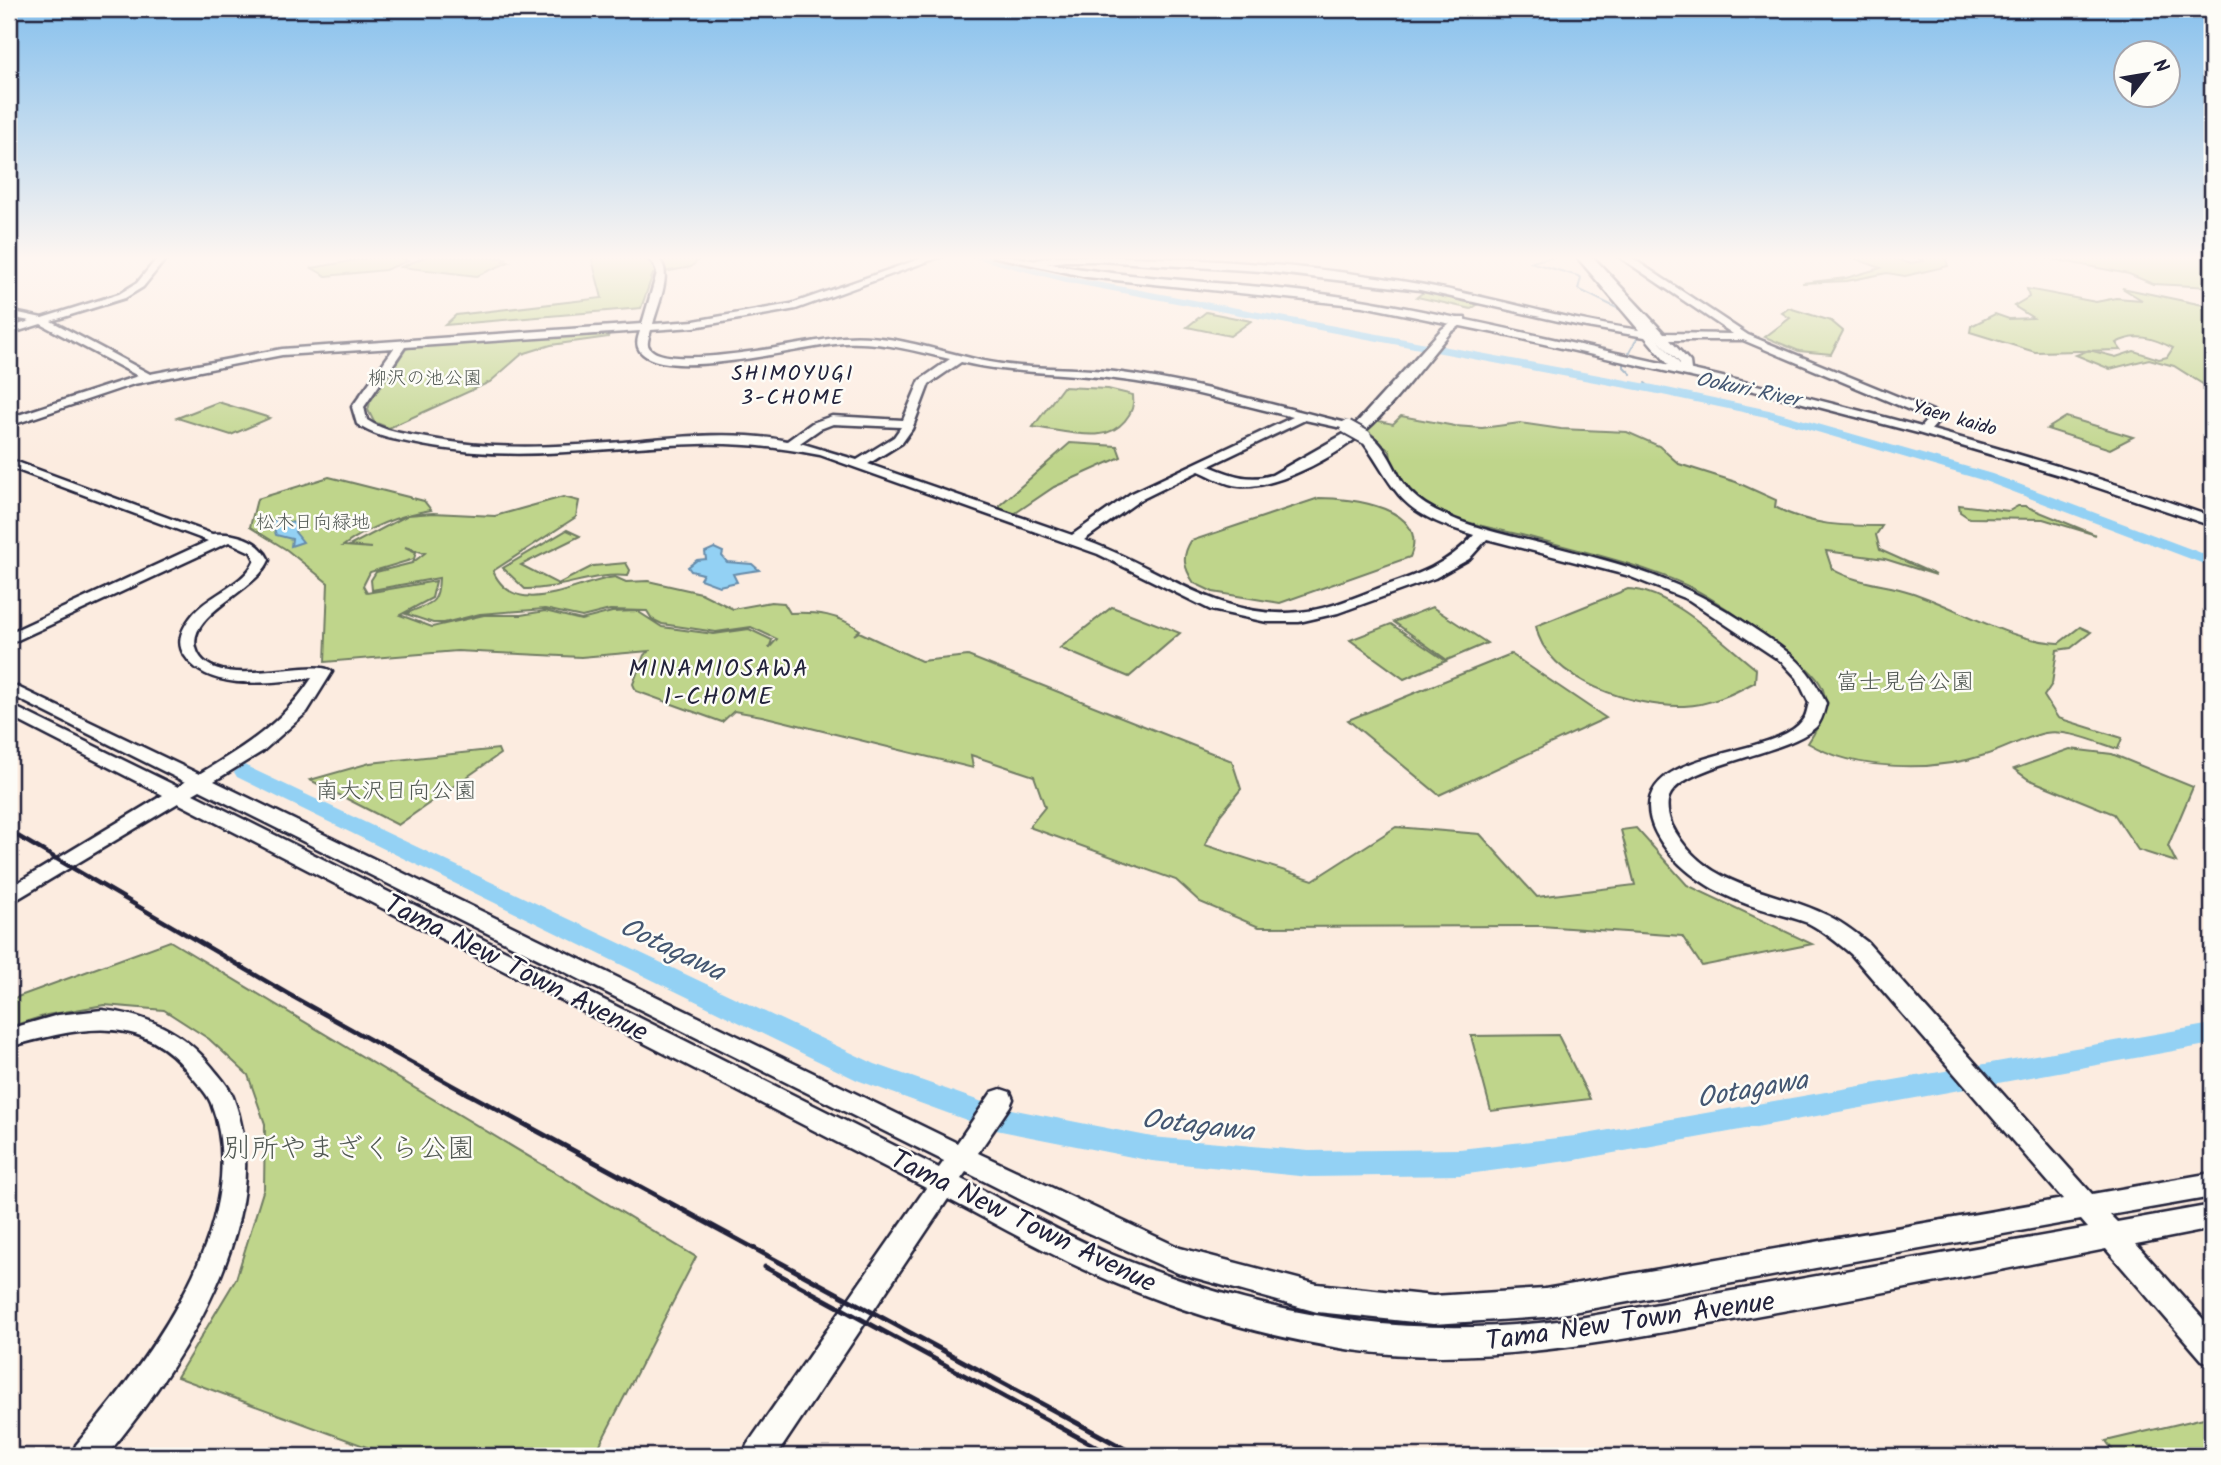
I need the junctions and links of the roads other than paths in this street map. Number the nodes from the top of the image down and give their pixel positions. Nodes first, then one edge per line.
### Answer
1 (32, 324) edge
2 (49, 324) edge
3 (676, 324) edge
4 (1456, 324) edge
5 (1476, 324) edge
6 (1593, 324) edge
7 (1646, 324) edge
8 (1647, 324) edge
9 (1725, 324) edge
10 (646, 327) junction
11 (9, 331) edge
12 (1744, 337) junction
13 (1659, 338) junction
14 (402, 343) junction
15 (958, 359) junction
16 (1681, 368) junction
17 (149, 378) junction
18 (1307, 415) junction
19 (9, 424) edge
20 (908, 424) junction
21 (1928, 426) junction
22 (791, 444) junction
23 (9, 453) edge
24 (9, 463) edge
25 (857, 465) junction
26 (1199, 467) junction
27 (2212, 514) edge
28 (2212, 522) edge
29 (1484, 533) junction
30 (221, 536) junction
31 (1073, 541) junction
32 (9, 631) edge
33 (9, 639) edge
34 (9, 688) edge
35 (9, 709) edge
36 (200, 782) junction
37 (178, 795) junction
38 (9, 897) edge
39 (9, 1038) edge
40 (1002, 1099) dead end
41 (961, 1159) junction
42 (945, 1183) junction
43 (2212, 1185) edge
44 (2087, 1207) junction
45 (2212, 1217) edge
46 (2112, 1236) junction
47 (2212, 1350) edge
48 (87, 1456) edge
49 (758, 1456) edge

1 - 11 street
2 - 17 street
3 - 10 street
4 - 26 street
5 - 16 main road, Yaen kaido
6 - 13 street
7 - 13 street
8 - 13 street
9 - 12 street
10 - 14 street
10 - 15 street
12 - 13 street
12 - 21 street
13 - 16 street
14 - 17 street
14 - 22 street
15 - 18 street
15 - 20 street
16 - 21 main road, Yaen kaido
17 - 19 street
18 - 26 street
18 - 29 street, bridge
20 - 22 street
20 - 25 street
21 - 27 main road, Yaen kaido
21 - 28 main road, Yaen kaido
22 - 25 street
23 - 30 street
24 - 30 street
25 - 31 street
26 - 31 street
29 - 31 street
29 - 44 street
30 - 32 street
30 - 33 street
30 - 36 street
34 - 36 street, Tama New Town Avenue
35 - 37 street, Tama New Town Avenue
36 - 37 street
36 - 41 street, Tama New Town Avenue
37 - 38 street
37 - 42 street, Tama New Town Avenue
39 - 48 street
40 - 41 street
41 - 42 street
41 - 44 street, Tama New Town Avenue
42 - 46 street, Tama New Town Avenue
42 - 49 street
43 - 44 street, Tama New Town Avenue
44 - 46 street
45 - 46 street, Tama New Town Avenue
46 - 47 street

